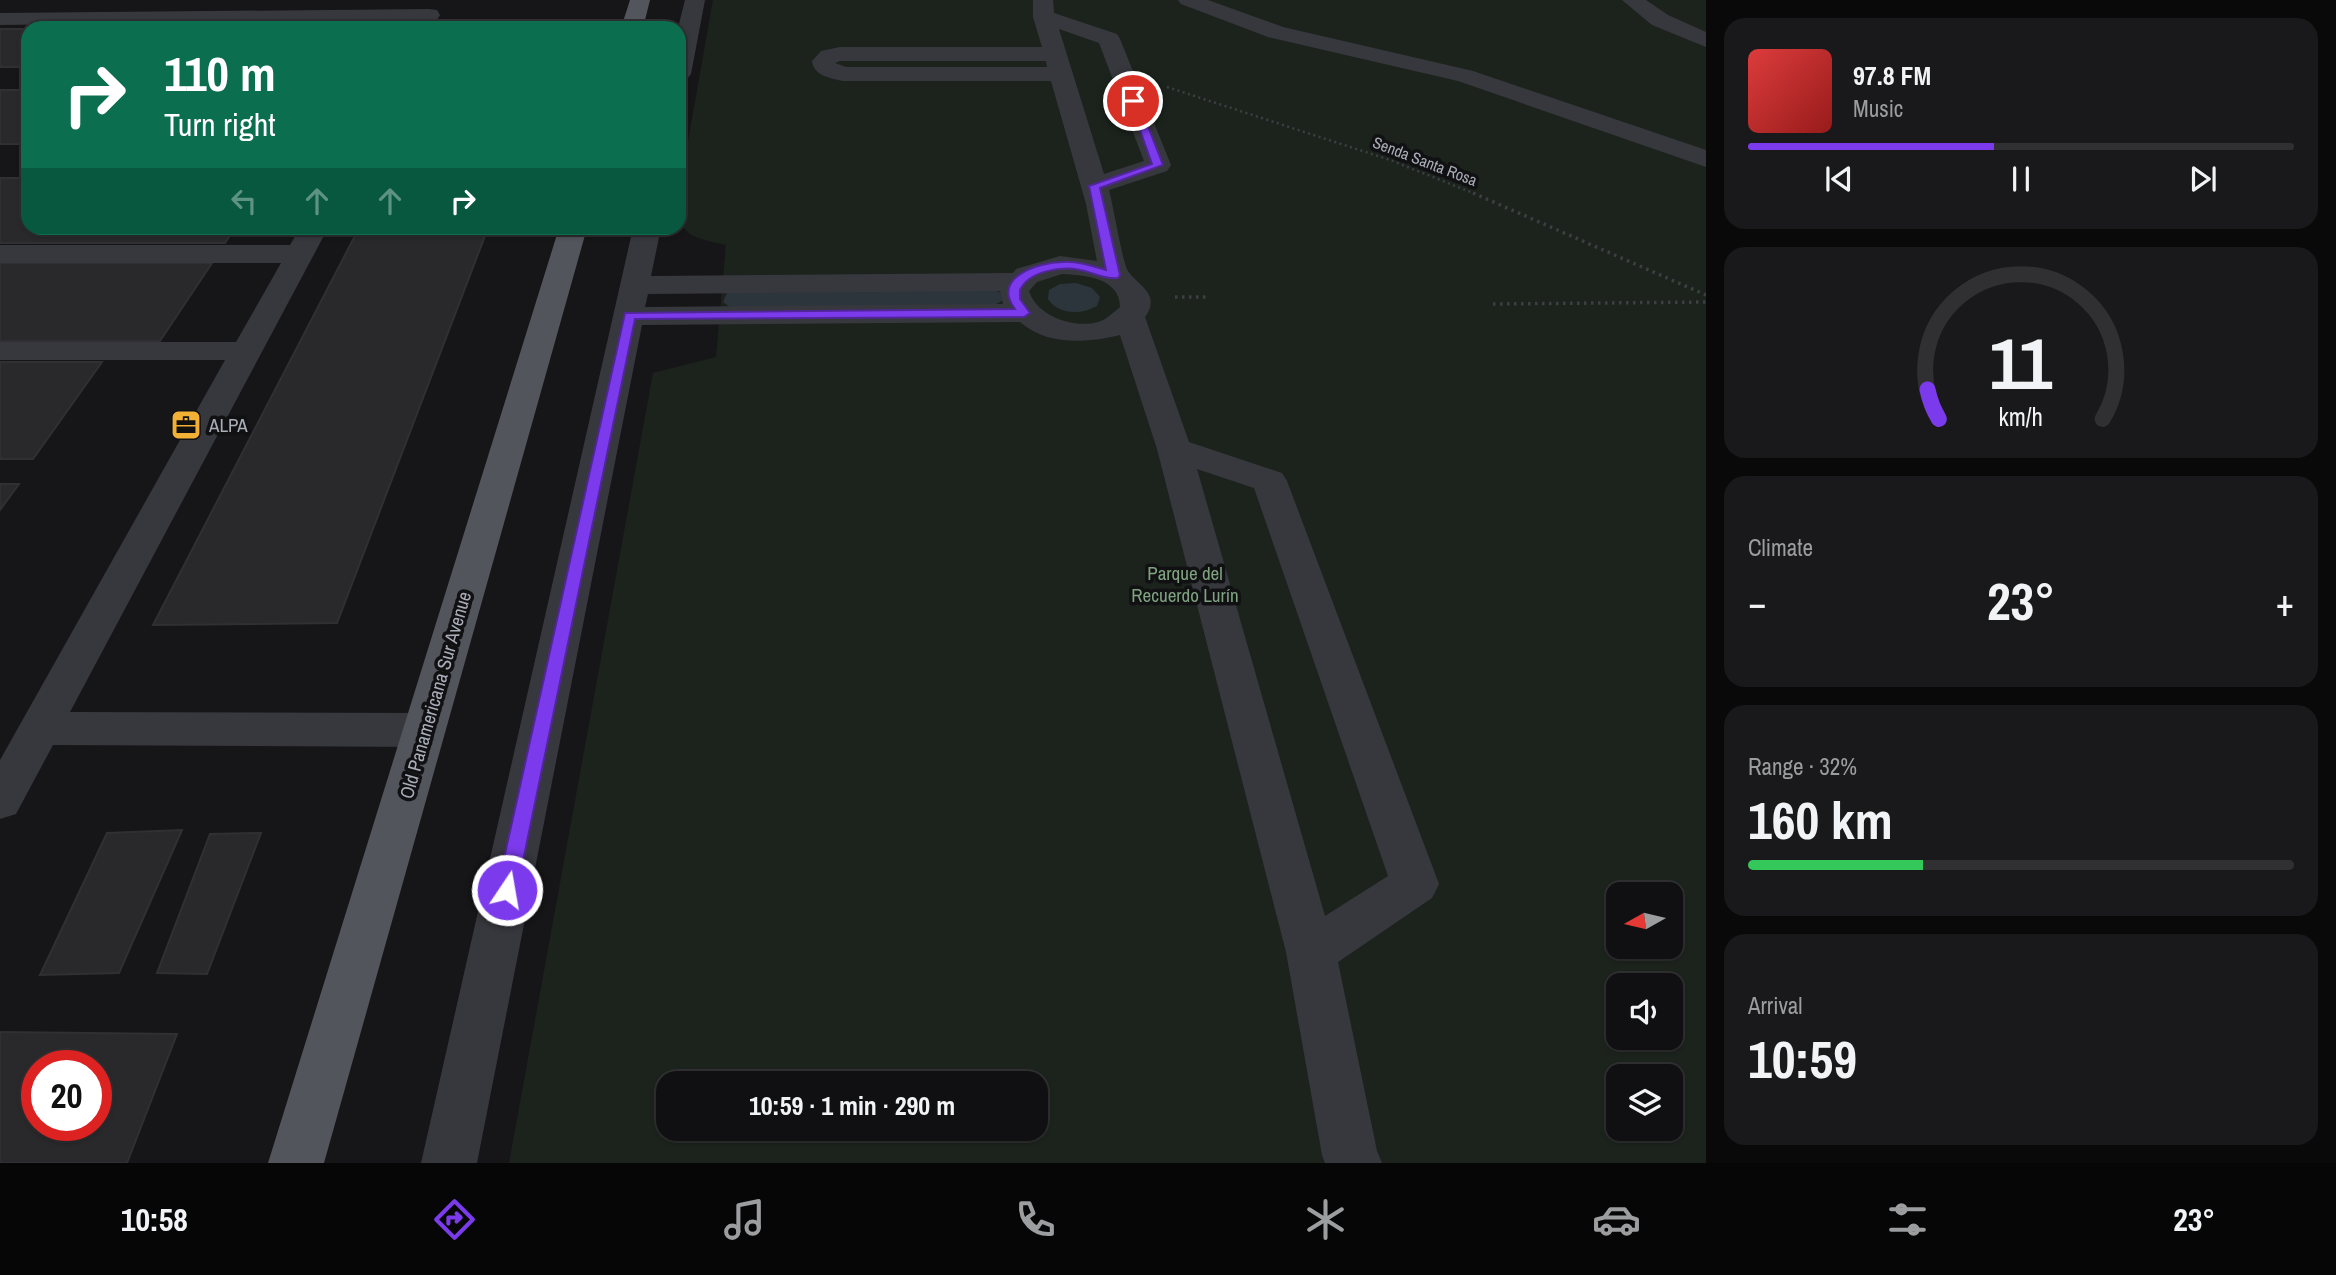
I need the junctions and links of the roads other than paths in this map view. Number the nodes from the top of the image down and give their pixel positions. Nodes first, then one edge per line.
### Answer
1 (640, 0) edge
2 (695, 0) edge
3 (1188, 0) edge
4 (1632, 0) edge
5 (1044, 8) edge
6 (430, 14) edge
7 (0, 19) edge
8 (634, 21) edge
9 (1706, 40) edge
10 (686, 42) edge
11 (1059, 64) junction
12 (1706, 159) edge
13 (1094, 186) junction
14 (571, 235) edge
15 (646, 235) edge
16 (306, 241) edge
17 (0, 254) edge
18 (1114, 275) junction
19 (1017, 282) junction
20 (632, 300) junction
21 (1024, 313) junction
22 (1130, 317) junction
23 (0, 351) edge
24 (247, 351) junction
25 (1174, 449) junction
26 (40, 728) junction
27 (424, 730) junction
28 (0, 801) edge
29 (1311, 952) junction
30 (296, 1163) edge
31 (449, 1163) edge
32 (1354, 1163) edge

1 - 8 main road
2 - 10 lane
3 - 12 lane
4 - 9 lane
5 - 11 lane
5 - 13 lane
6 - 7 lane
11 - 11 lane
11 - 13 lane
13 - 18 lane
14 - 27 main road, Old Panamericana Sur Avenue
15 - 20 lane
16 - 17 lane
16 - 24 lane
18 - 19 lane
18 - 22 lane
19 - 20 lane
19 - 21 lane
20 - 21 lane
20 - 31 lane
21 - 22 lane
22 - 25 lane
23 - 24 lane
24 - 26 lane
25 - 29 lane
25 - 29 lane
26 - 27 lane
26 - 28 lane
27 - 30 main road, Old Panamericana Sur Avenue
29 - 32 lane

